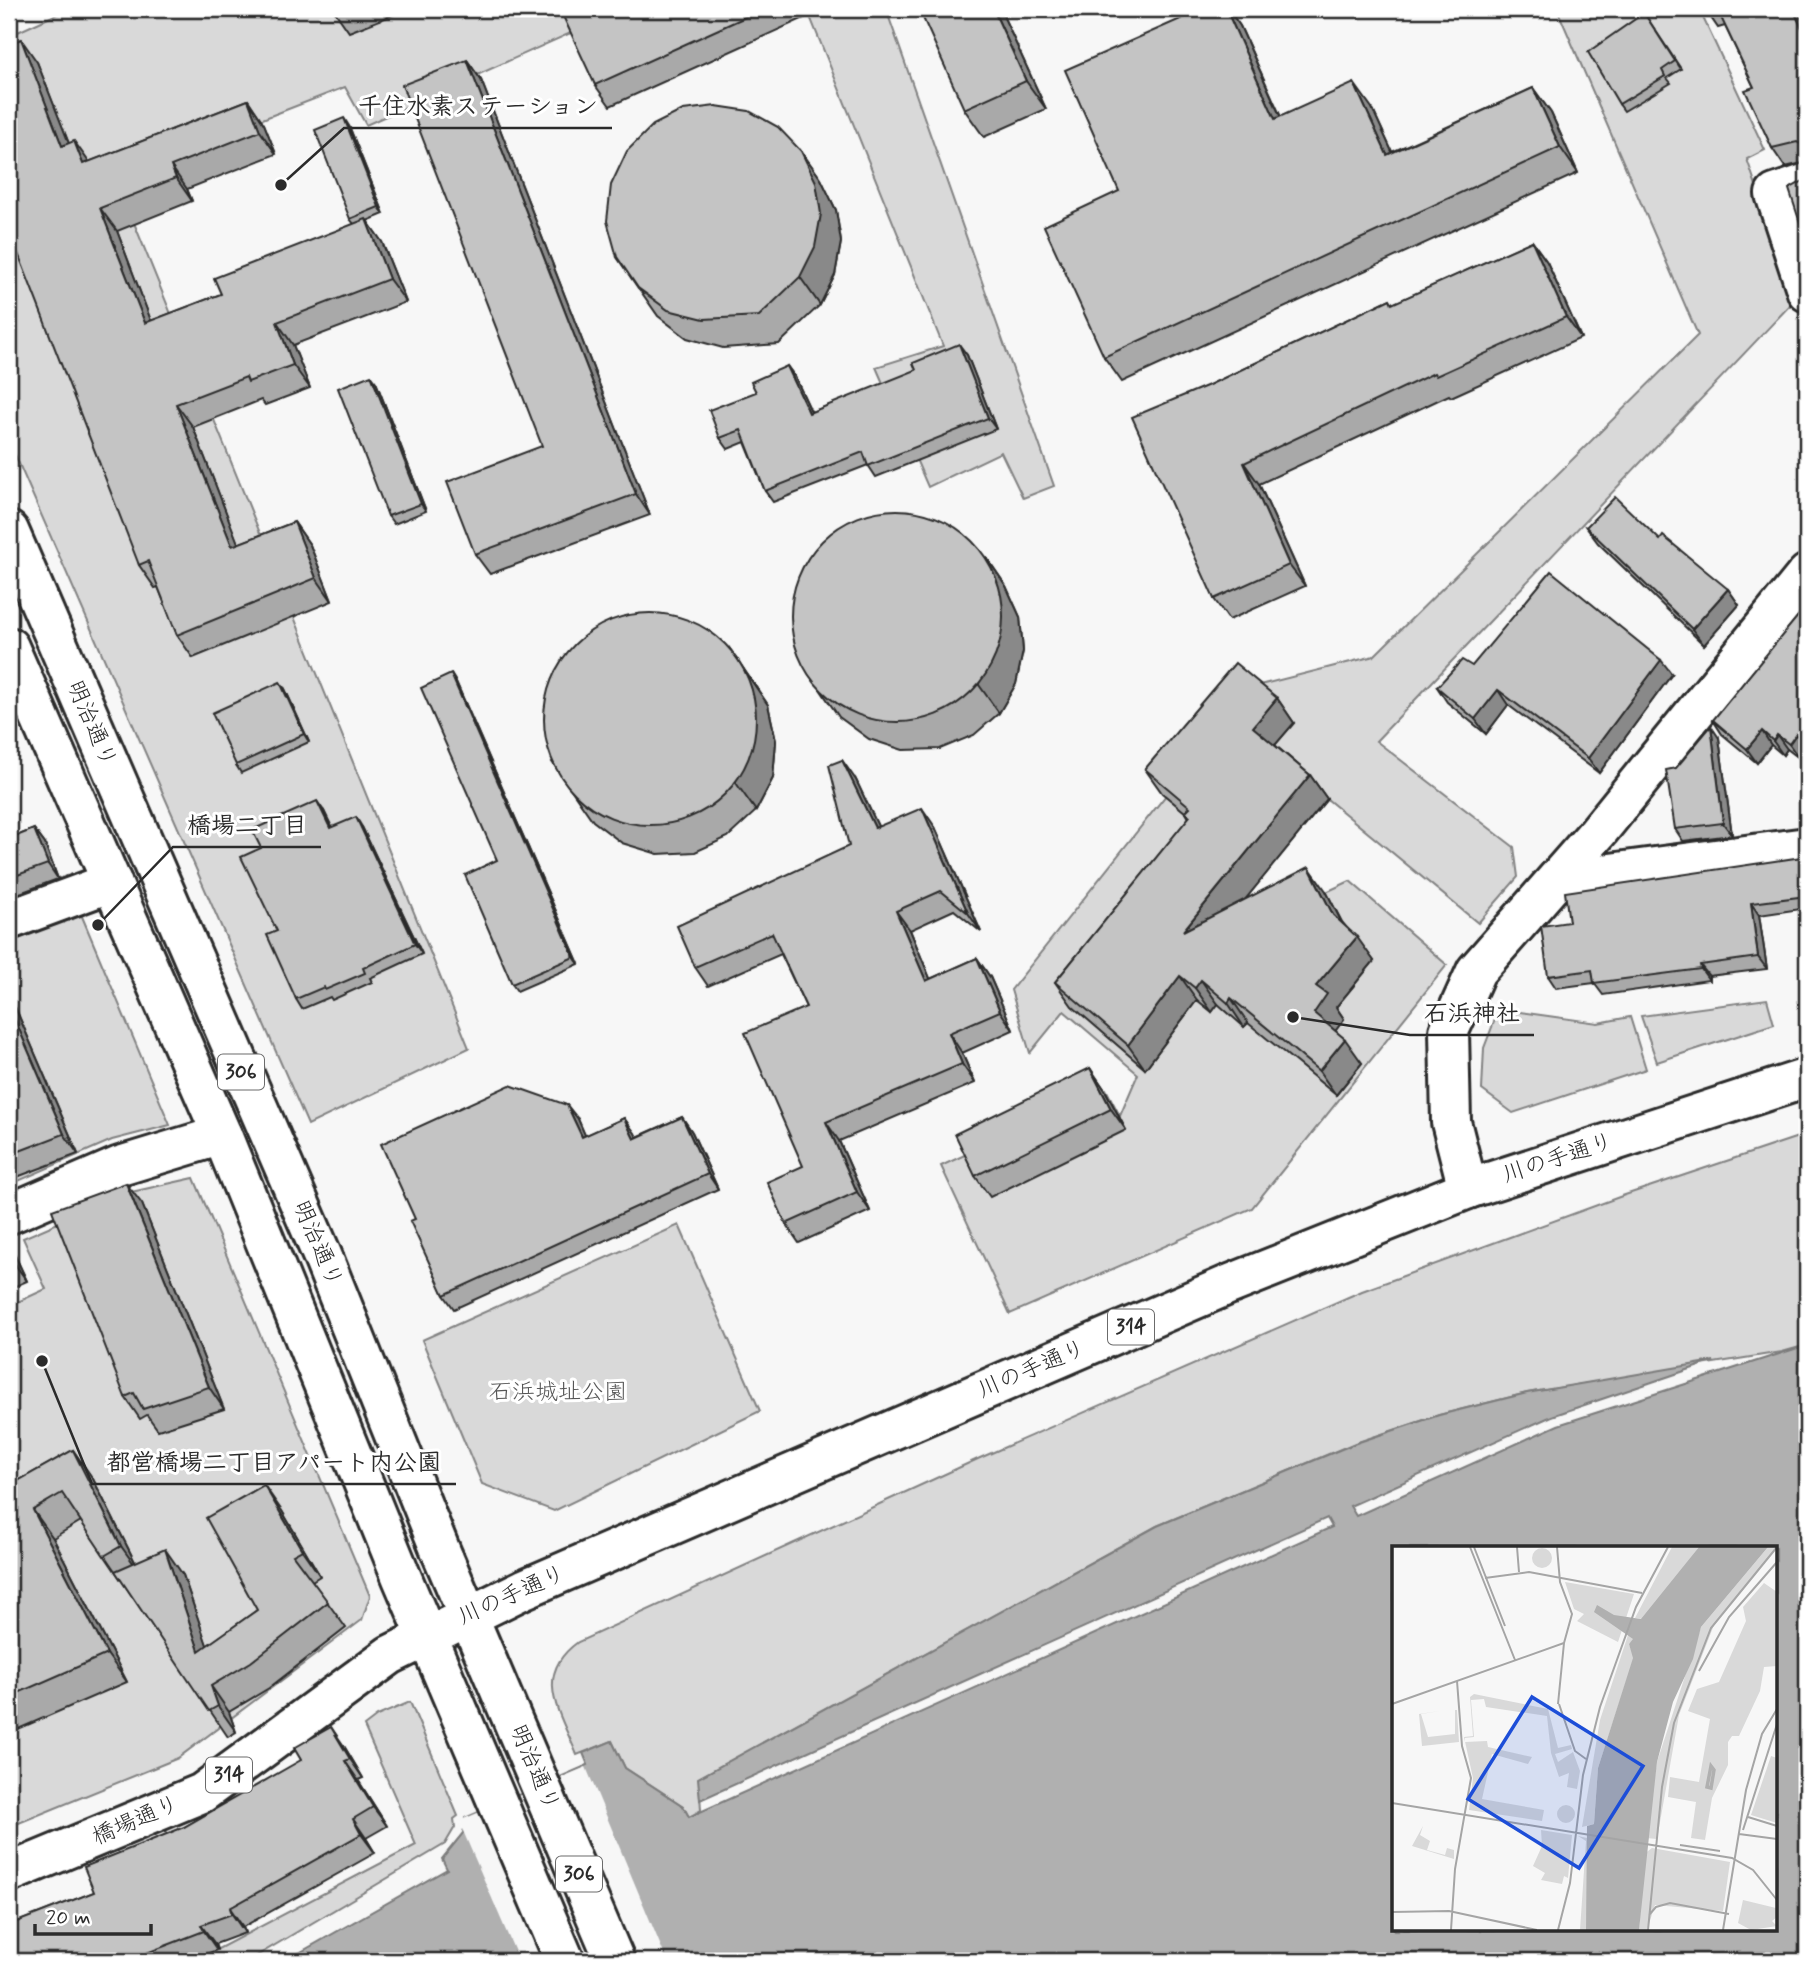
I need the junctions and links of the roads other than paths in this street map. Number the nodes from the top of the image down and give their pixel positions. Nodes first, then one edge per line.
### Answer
1 (1807, 183) edge
2 (1807, 292) edge
3 (9, 531) edge
4 (1807, 574) edge
5 (9, 647) edge
6 (1807, 847) edge
7 (1557, 880) junction
8 (112, 883) junction
9 (9, 920) edge
10 (1807, 1077) edge
11 (222, 1135) junction
12 (1468, 1189) junction
13 (9, 1214) edge
14 (470, 1615) junction
15 (427, 1635) junction
16 (9, 1873) edge
17 (565, 1961) edge
18 (615, 1961) edge

1 - 2 main road
3 - 14 main road, 明治通り / 306
4 - 7 main road
5 - 8 main road, 明治通り / 306
6 - 7 main road
7 - 12 main road
8 - 9 main road
8 - 11 main road, 明治通り / 306
10 - 12 main road, 川の手通り / 314
11 - 13 main road
11 - 15 main road, 明治通り / 306
12 - 14 main road, 川の手通り / 314
14 - 15 main road, 川の手通り / 314
14 - 18 main road, 明治通り / 306
15 - 16 main road, 橋場通り / 314
15 - 17 main road, 明治通り / 306

